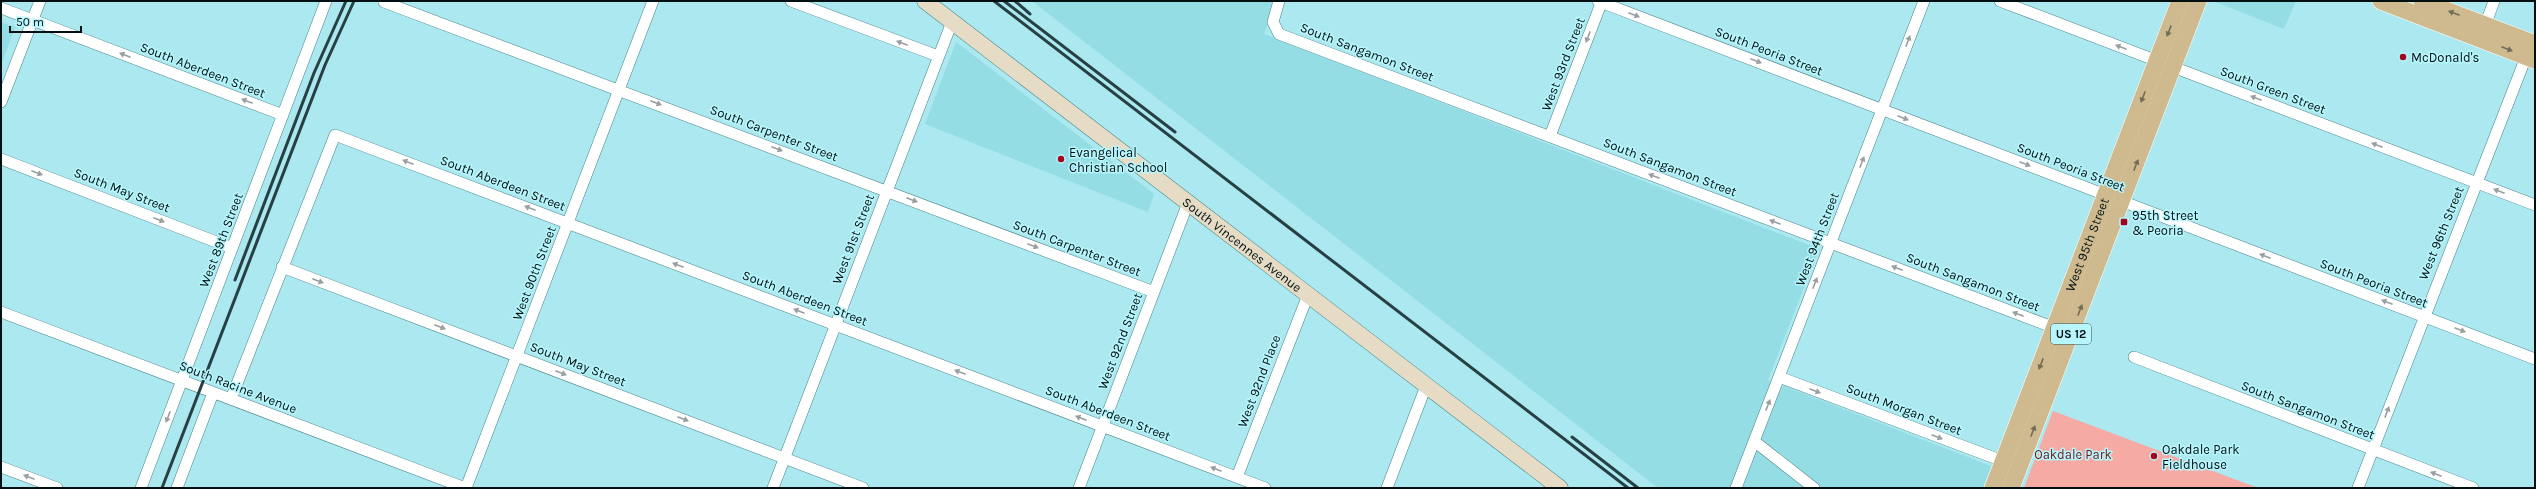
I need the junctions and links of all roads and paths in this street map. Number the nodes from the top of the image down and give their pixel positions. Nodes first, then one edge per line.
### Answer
1 (40, 1) edge
2 (326, 1) edge
3 (653, 1) edge
4 (791, 1) edge
5 (925, 1) edge
6 (1279, 1) edge
7 (1924, 1) edge
8 (2000, 1) edge
9 (2180, 1) edge
10 (2198, 1) edge
11 (2381, 1) edge
12 (2422, 1) edge
13 (2494, 1) edge
14 (384, 2) edge
15 (1601, 2) edge
16 (1, 8) edge
17 (32, 20) junction
18 (952, 22) junction
19 (2482, 32) junction
20 (2532, 54) edge
21 (938, 56) junction
22 (2165, 64) junction
23 (619, 90) junction
24 (1, 102) edge
25 (1882, 110) junction
26 (283, 115) junction
27 (1550, 136) junction
28 (1, 159) edge
29 (2476, 182) junction
30 (887, 191) junction
31 (2106, 195) junction
32 (2122, 201) junction
33 (1188, 203) junction
34 (2535, 205) edge
35 (568, 223) junction
36 (1830, 243) junction
37 (232, 248) junction
38 (282, 267) junction
39 (1154, 292) junction
40 (1308, 295) junction
41 (1, 312) edge
42 (2423, 316) junction
43 (836, 325) junction
44 (2055, 328) junction
45 (517, 356) junction
46 (2134, 357) dead end
47 (2535, 359) edge
48 (1779, 377) junction
49 (182, 381) junction
50 (1426, 386) junction
51 (213, 393) junction
52 (231, 399) junction
53 (1103, 426) junction
54 (1754, 441) junction
55 (2372, 450) junction
56 (784, 458) junction
57 (2003, 461) junction
58 (1, 467) edge
59 (2019, 468) junction
60 (1237, 477) junction
61 (57, 488) edge
62 (140, 488) edge
63 (177, 488) edge
64 (466, 488) edge
65 (773, 488) edge
66 (863, 488) edge
67 (1079, 488) edge
68 (1265, 488) edge
69 (1387, 488) edge
70 (1560, 488) edge
71 (1736, 488) edge
72 (1814, 488) edge
73 (1993, 488) edge
74 (2011, 488) edge
75 (2358, 488) edge
76 (2473, 488) edge

1 - 17 street
2 - 26 street, West 89th Street
3 - 23 street, West 90th Street
21 -> 4 street
5 - 18 main road, South Vincennes Avenue
6 - 27 street, South Sangamon Street
25 -> 7 street, West 94th Street
22 -> 8 street, South Green Street
9 -> 22 main road, West 95th Street / US 12
10 - 22 main road, West 95th Street / US 12
11 - 19 main road
19 -> 12 main road
13 - 19 street
14 - 23 street, South Carpenter Street
15 -> 25 street, South Peoria Street
15 -> 27 street, West 93rd Street
16 - 17 street, South Aberdeen Street
17 - 24 street
26 -> 17 street, South Aberdeen Street
18 - 21 street, West 91st Street
18 - 33 main road, South Vincennes Avenue
19 - 20 main road
20 - 29 street, West 96th Street
21 - 30 street, West 91st Street
29 -> 22 street, South Green Street
22 -> 31 main road, West 95th Street / US 12
32 -> 22 main road, West 95th Street / US 12
23 -> 30 street, South Carpenter Street
23 - 35 street, West 90th Street
25 -> 31 street, South Peoria Street
36 -> 25 street, West 94th Street
26 - 37 street, West 89th Street
36 -> 27 street, South Sangamon Street
28 -> 37 street, South May Street
34 -> 29 street, South Green Street
29 - 42 street, West 96th Street
30 -> 39 street, South Carpenter Street
30 - 43 street, West 91st Street
31 - 32 street, South Peoria Street
31 - 44 main road, West 95th Street / US 12
42 -> 32 street, South Peoria Street
59 -> 32 main road, West 95th Street / US 12
33 - 39 street, West 92nd Street
33 - 40 main road, South Vincennes Avenue
35 -> 38 street, South Aberdeen Street
43 -> 35 street, South Aberdeen Street
35 - 45 street, West 90th Street
44 -> 36 street, South Sangamon Street
48 -> 36 street, West 94th Street
37 - 49 street, West 89th Street
38 -> 45 street, South May Street
38 - 52 street
39 - 53 street, West 92nd Street
40 - 50 main road, South Vincennes Avenue
40 - 60 street, West 92nd Place
41 - 49 street, South Racine Avenue
42 -> 47 street, South Peoria Street
55 -> 42 street, West 96th Street
53 -> 43 street, South Aberdeen Street
43 - 56 street, West 91st Street
44 -> 57 main road, West 95th Street / US 12
45 -> 56 street, South May Street
45 - 64 street, West 90th Street
46 - 55 street, South Sangamon Street
54 -> 48 street, West 94th Street
48 -> 57 street, South Morgan Street
49 - 51 street, South Racine Avenue
49 -> 62 street, West 89th Street
50 - 69 street
50 - 70 main road, South Vincennes Avenue
51 - 52 street, South Racine Avenue
51 - 63 street
52 - 64 street, South Racine Avenue
60 -> 53 street, South Aberdeen Street
53 - 67 street, West 92nd Street
54 - 71 street, West 94th Street
54 - 72 street
55 - 75 street, West 96th Street
76 -> 55 street, South Sangamon Street
56 - 65 street, West 91st Street
56 - 66 street, South May Street
57 - 59 street, South Morgan Street
57 - 73 main road, West 95th Street / US 12
61 -> 58 street
59 - 74 main road, West 95th Street / US 12
60 - 68 street, South Aberdeen Street

